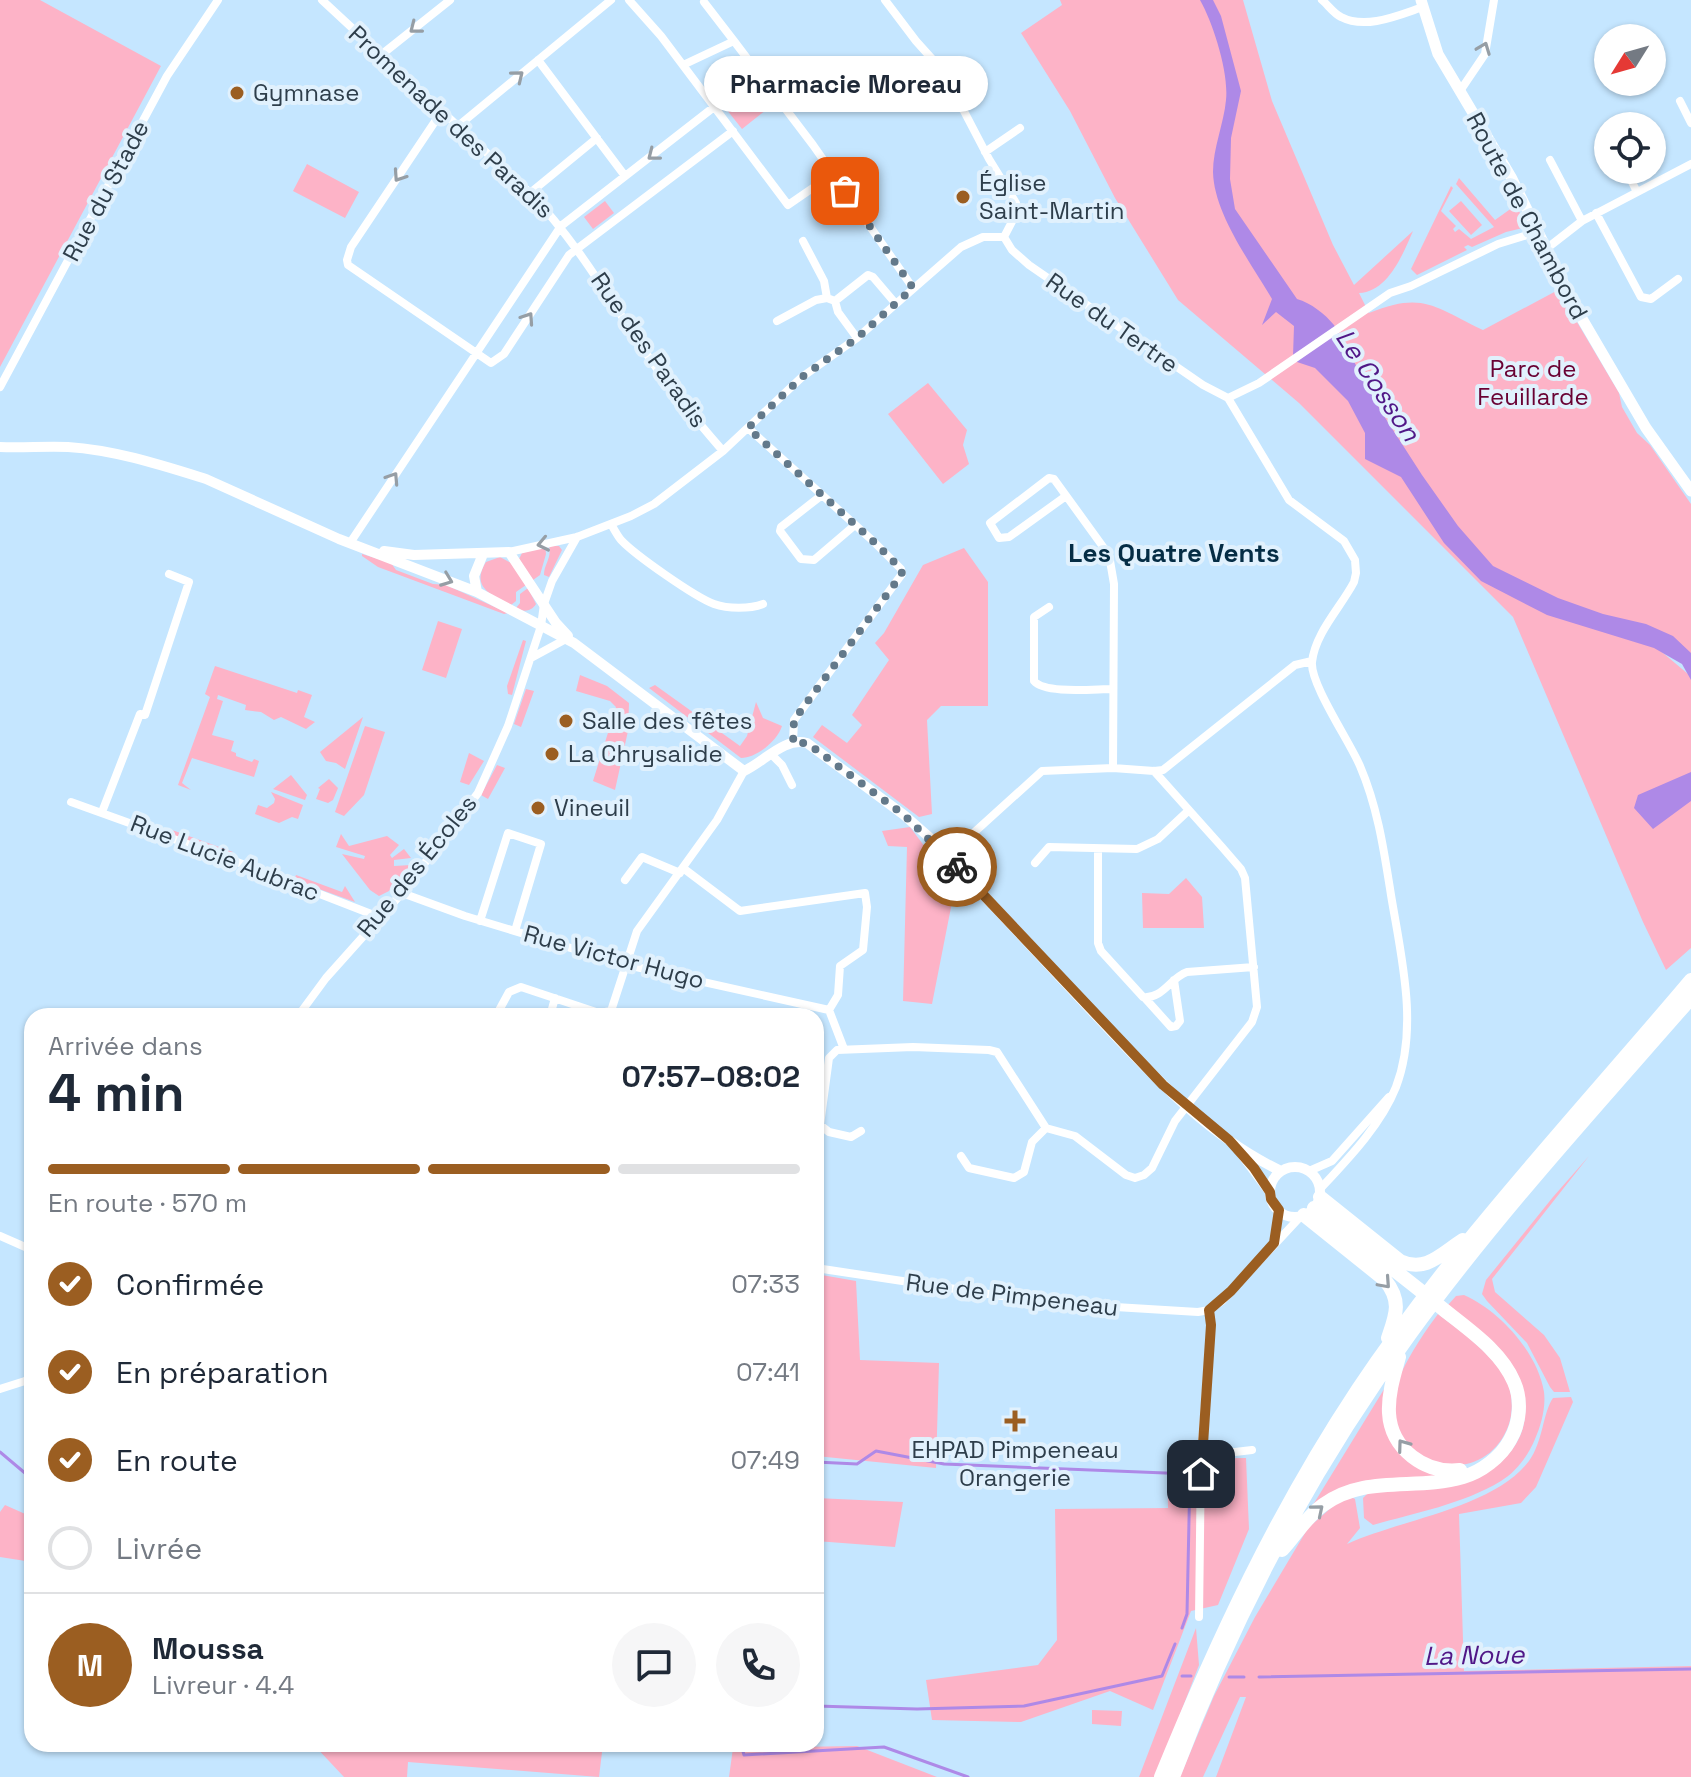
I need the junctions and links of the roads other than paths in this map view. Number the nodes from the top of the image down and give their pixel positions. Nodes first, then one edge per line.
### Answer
1 (218, 0) edge
2 (322, 0) edge
3 (450, 0) edge
4 (611, 0) edge
5 (629, 0) edge
6 (885, 0) edge
7 (1322, 0) edge
8 (1494, 0) edge
9 (704, 2) dead end
10 (1422, 4) edge
11 (734, 41) junction
12 (381, 55) junction
13 (538, 60) junction
14 (683, 65) junction
15 (1460, 91) junction
16 (1680, 101) dead end
17 (714, 107) junction
18 (442, 111) junction
19 (1691, 123) edge
20 (458, 126) junction
21 (1020, 128) dead end
22 (733, 131) junction
23 (597, 138) junction
24 (985, 152) junction
25 (1550, 160) dead end
26 (1689, 168) edge
27 (833, 174) junction
28 (625, 176) junction
29 (1633, 184) edge
30 (1637, 192) junction
31 (530, 193) junction
32 (1596, 213) junction
33 (1582, 221) junction
34 (561, 226) junction
35 (1537, 232) junction
36 (1004, 237) junction
37 (803, 241) dead end
38 (577, 248) junction
39 (1546, 249) junction
40 (1678, 279) dead end
41 (913, 288) junction
42 (831, 300) junction
43 (896, 304) junction
44 (777, 321) dead end
45 (857, 338) junction
46 (475, 354) junction
47 (0, 387) edge
48 (1228, 398) junction
49 (748, 428) junction
50 (2, 448) edge
51 (723, 451) junction
52 (1691, 491) edge
53 (822, 495) junction
54 (1066, 496) junction
55 (611, 524) junction
56 (855, 525) junction
57 (577, 537) junction
58 (350, 543) junction
59 (366, 548) junction
60 (509, 552) junction
61 (483, 554) junction
62 (169, 574) dead end
63 (477, 592) junction
64 (544, 604) junction
65 (763, 604) dead end
66 (1049, 607) dead end
67 (525, 617) junction
68 (541, 626) junction
69 (570, 641) junction
70 (534, 644) junction
71 (530, 659) junction
72 (1312, 661) junction
73 (1112, 689) junction
74 (793, 743) junction
75 (772, 755) junction
76 (1113, 768) junction
77 (744, 771) junction
78 (1154, 771) junction
79 (792, 785) dead end
80 (71, 802) dead end
81 (1188, 811) junction
82 (102, 812) junction
83 (1098, 850) junction
84 (947, 857) junction
85 (1035, 863) dead end
86 (682, 870) junction
87 (625, 880) dead end
88 (402, 893) junction
89 (379, 917) junction
90 (480, 921) junction
91 (515, 931) junction
92 (627, 965) junction
93 (1254, 967) junction
94 (1174, 980) junction
95 (1691, 980) edge
96 (1143, 997) junction
97 (555, 998) junction
98 (1691, 998) edge
99 (304, 1008) edge
100 (500, 1008) edge
101 (552, 1008) edge
102 (584, 1008) edge
103 (612, 1008) edge
104 (820, 1008) edge
105 (824, 1009) edge
106 (829, 1010) junction
107 (844, 1049) junction
108 (1395, 1091) junction
109 (824, 1095) edge
110 (1186, 1106) junction
111 (824, 1128) edge
112 (1046, 1128) junction
113 (861, 1131) dead end
114 (1229, 1140) junction
115 (961, 1156) dead end
116 (1281, 1171) junction
117 (1309, 1171) junction
118 (1270, 1192) junction
119 (1312, 1205) junction
120 (1279, 1210) junction
121 (1476, 1231) junction
122 (0, 1236) edge
123 (1274, 1243) junction
124 (24, 1246) edge
125 (824, 1269) edge
126 (1209, 1310) junction
127 (1409, 1335) junction
128 (1381, 1356) junction
129 (24, 1381) edge
130 (0, 1389) edge
131 (1252, 1450) dead end
132 (1201, 1456) junction
133 (1497, 1457) junction
134 (1266, 1568) junction
135 (1199, 1617) dead end
136 (1161, 1777) edge
137 (1173, 1777) edge

1 - 47 street, Rue du Stade
2 - 12 street, Promenade des Paradis
3 -> 12 street
4 - 13 street
5 - 14 street
6 - 24 street
7 - 10 street
15 -> 8 street
9 - 11 street
10 - 15 main road, Route de Chambord
11 - 14 street
11 - 27 street
12 - 18 street, Promenade des Paradis
20 -> 13 street
13 - 23 street
14 - 17 street
15 - 35 main road, Route de Chambord
16 - 19 street
17 - 22 street
17 -> 28 street
18 - 20 street, Promenade des Paradis
18 -> 46 street
20 - 31 street, Promenade des Paradis
21 - 24 street
22 - 27 street
22 - 38 street
23 - 28 street
23 - 31 street
24 - 36 street
25 - 33 street
26 - 30 street
27 - 41 street
28 - 34 street
29 - 30 street
30 - 32 street
31 - 34 street, Promenade des Paradis
32 - 33 street
32 - 40 street
33 - 39 street
34 - 38 street, Promenade des Paradis
34 - 46 street
35 - 39 main road, Route de Chambord
35 - 48 street
36 - 41 street
36 - 48 street, Rue du Tertre
37 - 42 street
46 -> 38 street
38 - 51 street, Rue des Paradis
39 - 52 main road, Route de Chambord
41 - 43 street
42 - 43 street
42 - 44 street
42 - 45 street
43 - 45 street
45 - 49 street
58 -> 46 street
48 - 72 street
49 - 51 street
49 - 53 street
50 - 58 street
51 - 55 street
53 - 56 street
53 - 56 street
54 - 54 street
54 - 73 street
55 - 57 street
55 - 65 street
56 - 74 street
57 -> 60 street
57 - 64 street, Rue des Écoles
58 - 59 street
59 - 61 street
59 -> 63 street
60 - 61 street
60 - 64 street
61 - 63 street
62 - 82 street
63 - 67 street
64 - 67 street
64 - 68 street, Rue des Écoles
64 - 69 street
66 - 73 street
67 - 68 street
67 - 70 street
68 - 69 street
68 - 70 street, Rue des Écoles
69 - 71 street
69 - 77 street
70 - 71 street, Rue des Écoles
71 - 88 street, Rue des Écoles
72 - 78 street
72 - 108 street
73 - 76 street
74 - 75 street
74 - 84 street
75 - 77 street
75 - 79 street
76 - 78 street
76 - 84 street
77 - 86 street
78 - 81 street
80 - 82 street, Rue Lucie Aubrac
81 - 83 street
81 - 93 street
82 - 89 street, Rue Lucie Aubrac
83 - 85 street
83 - 96 street
84 - 110 street
86 - 87 street
86 - 92 street
86 - 106 street
88 - 89 street, Rue des Écoles
88 - 90 street, Rue Victor Hugo
89 - 99 street, Rue des Écoles
90 - 91 street, Rue Victor Hugo
90 - 91 street
91 - 92 street, Rue Victor Hugo
92 - 103 street
92 - 104 street, Rue Victor Hugo
93 - 94 street
93 - 110 street
94 - 96 street
94 - 96 street
95 - 121 highway
97 - 100 street
97 - 101 street
97 - 102 street
98 - 127 highway
105 - 106 street, Rue Victor Hugo
106 - 107 street
107 - 109 street
107 - 112 street
108 - 117 street
108 - 119 street
110 - 112 street
110 - 114 street
111 - 113 street
112 - 115 street
114 - 116 street
114 - 118 street
116 - 117 street
116 - 118 street
117 - 119 street
118 - 120 street
119 - 120 street
119 - 121 highway
119 - 123 street
119 -> 128 highway
119 - 133 highway
120 - 123 street
121 - 128 highway
122 - 124 street
123 - 126 street
125 - 126 street, Rue de Pimpeneau
126 - 132 street
133 -> 127 highway
127 - 134 highway
128 - 136 highway
129 - 130 street
131 - 132 street
132 - 135 street
134 -> 133 highway
134 - 137 highway

